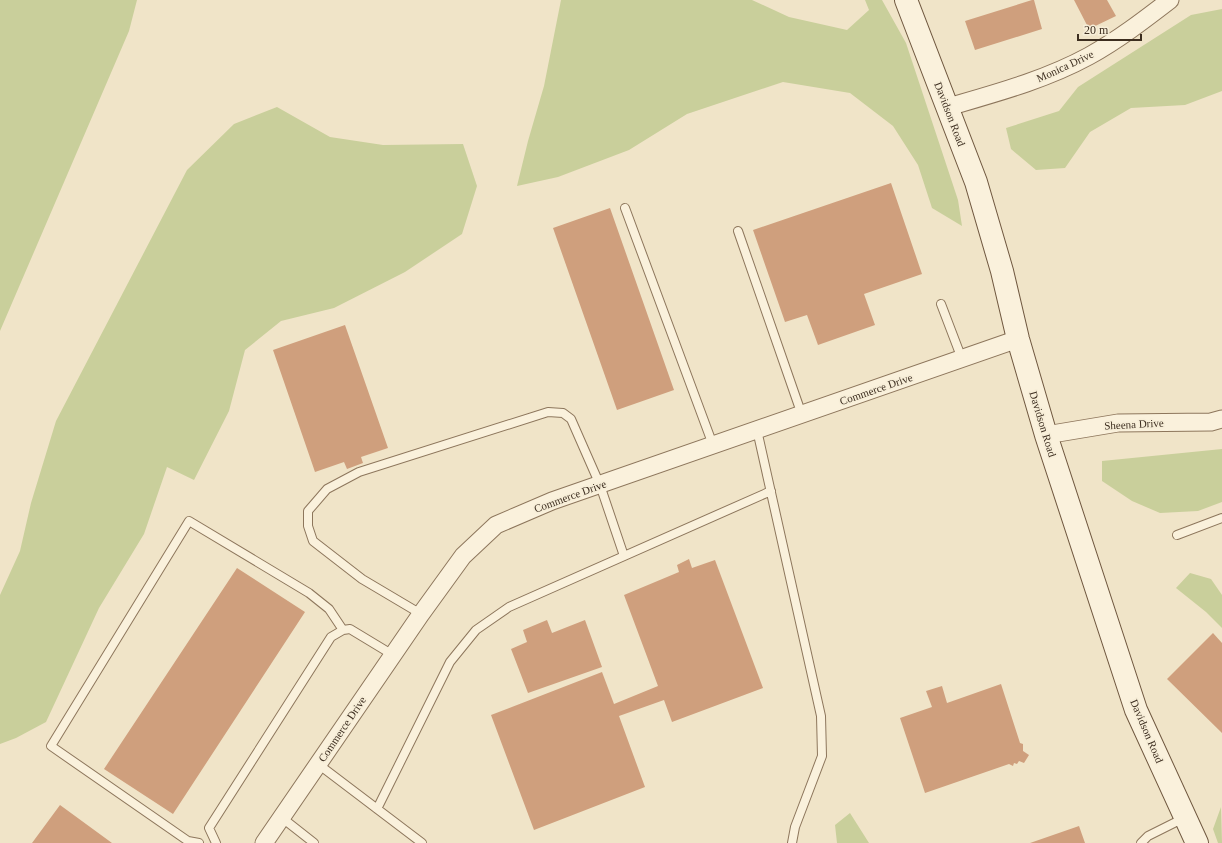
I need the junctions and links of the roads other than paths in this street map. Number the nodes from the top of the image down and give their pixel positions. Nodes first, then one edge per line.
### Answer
1 (906, 0) edge
2 (1170, 0) edge
3 (948, 106) junction
4 (625, 208) dead end
5 (738, 231) dead end
6 (941, 304) dead end
7 (1018, 339) junction
8 (962, 359) junction
9 (802, 414) junction
10 (1222, 419) edge
11 (757, 430) junction
12 (1046, 435) junction
13 (713, 445) junction
14 (600, 485) junction
15 (771, 491) junction
16 (1222, 518) edge
17 (1177, 535) dead end
18 (624, 556) junction
19 (421, 614) junction
20 (343, 630) junction
21 (393, 655) junction
22 (318, 764) junction
23 (377, 809) junction
24 (281, 817) junction
25 (1184, 818) junction
26 (199, 843) edge
27 (216, 843) edge
28 (264, 843) edge
29 (314, 843) edge
30 (422, 843) edge
31 (792, 843) edge
32 (1141, 843) edge
33 (1197, 843) edge

1 - 3 street, Davidson Road
2 - 3 street, Monica Drive
3 - 7 street, Davidson Road
4 - 13 lane
5 - 9 lane
6 - 8 lane
7 - 8 street, Commerce Drive
7 - 12 street, Davidson Road
8 - 9 street, Commerce Drive
9 - 11 street, Commerce Drive
10 - 12 street, Sheena Drive
11 - 13 street, Commerce Drive
11 - 15 lane
12 - 25 street, Davidson Road
13 - 14 street, Commerce Drive
14 - 18 lane
14 - 19 street, Commerce Drive
14 - 19 lane
15 - 18 lane
15 - 31 lane
16 - 17 lane
18 - 23 lane
19 - 21 street, Commerce Drive
20 - 21 lane
20 - 26 lane
20 - 27 lane
21 - 22 street, Commerce Drive
22 - 23 lane
22 - 24 street, Commerce Drive
23 - 30 lane
24 - 28 street, Commerce Drive
24 - 29 lane
25 - 32 lane
25 - 33 street, Davidson Road

